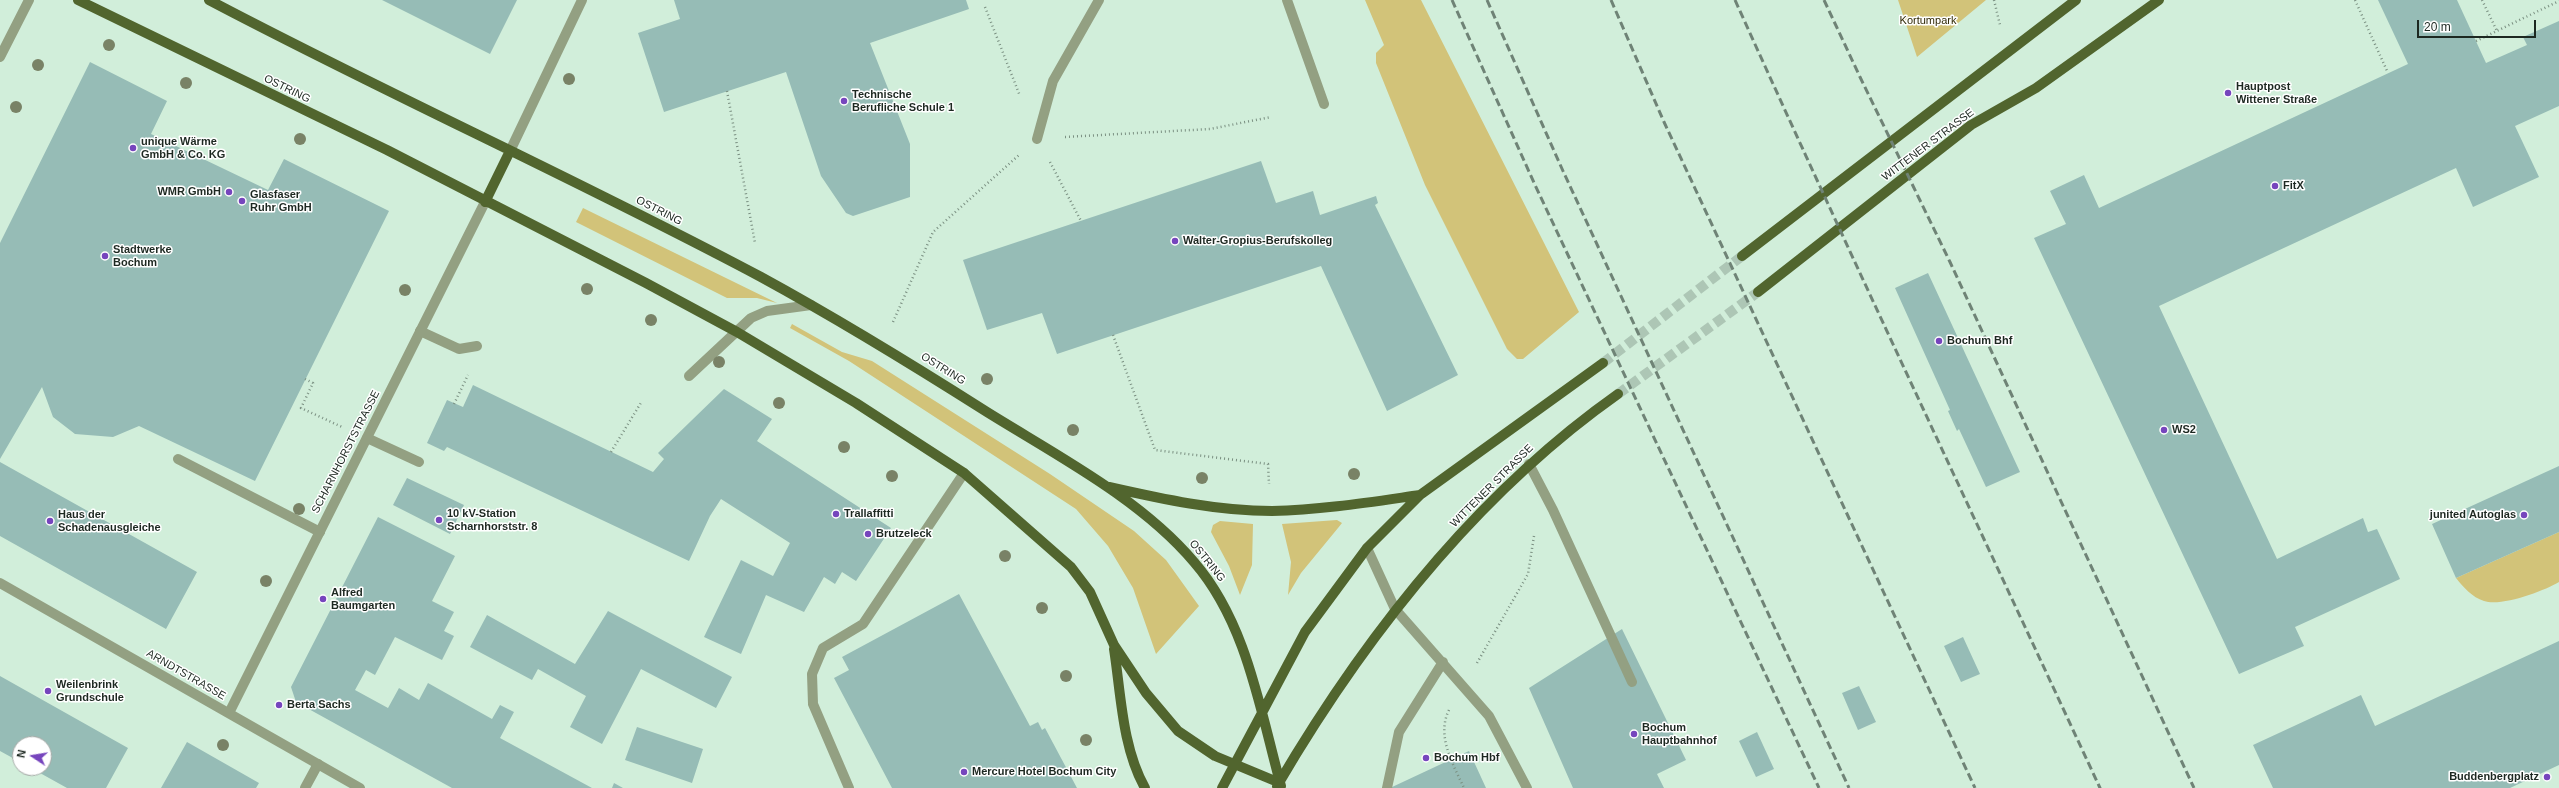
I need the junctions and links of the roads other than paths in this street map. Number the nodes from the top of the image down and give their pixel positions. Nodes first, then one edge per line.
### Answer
1 (29, 0) edge
2 (78, 0) edge
3 (209, 0) edge
4 (582, 0) edge
5 (1099, 0) edge
6 (1287, 0) edge
7 (2076, 0) edge
8 (2159, 0) edge
9 (0, 57) edge
10 (1324, 104) dead end
11 (1037, 139) road end
12 (510, 151) junction
13 (485, 202) junction
14 (1742, 256) tunnel mouth
15 (1758, 292) tunnel mouth
16 (811, 305) junction
17 (420, 331) junction
18 (737, 332) junction
19 (477, 346) dead end
20 (1603, 363) tunnel mouth
21 (689, 376) dead end
22 (1618, 394) tunnel mouth
23 (367, 438) junction
24 (178, 459) dead end
25 (419, 462) dead end
26 (1529, 464) junction
27 (964, 473) junction
28 (1105, 486) junction
29 (1420, 494) junction
30 (320, 532) junction
31 (1367, 548) junction
32 (0, 583) edge
33 (1395, 609) junction
34 (1114, 645) junction
35 (1443, 662) junction
36 (1632, 682) dead end
37 (229, 713) junction
38 (1261, 714) junction
39 (318, 764) junction
40 (1235, 765) junction
41 (1279, 786) edge
42 (305, 788) edge
43 (360, 788) edge
44 (849, 788) edge
45 (1145, 788) edge
46 (1222, 788) edge
47 (1387, 788) edge
48 (1527, 788) edge

1 - 9 street
2 - 13 main road, OSTRING
3 - 12 main road, OSTRING
4 - 12 street
5 - 11 street
6 - 10 street
7 - 14 main road
8 - 15 main road, WITTENER STRASSE
12 - 13 main road
12 - 16 main road, OSTRING
13 - 17 street, SCHARNHORSTSTRASSE
13 - 18 main road, OSTRING
16 - 18 street
16 - 28 main road, OSTRING
17 - 19 street
17 - 23 street, SCHARNHORSTSTRASSE
18 - 21 street
18 - 27 main road, OSTRING
20 - 29 main road
22 - 26 main road, WITTENER STRASSE
23 - 25 street
23 - 30 street, SCHARNHORSTSTRASSE
24 - 30 street
26 - 33 main road, WITTENER STRASSE
26 - 36 street
27 - 34 main road, OSTRING
27 - 44 street
28 - 29 main road
28 - 38 main road, OSTRING
29 - 31 main road
30 - 37 street, SCHARNHORSTSTRASSE
31 - 33 street
31 - 38 main road
32 - 37 street, ARNDTSTRASSE
33 - 35 street
33 - 41 main road, WITTENER STRASSE
34 - 40 main road, OSTRING
34 - 45 main road, OSTRING
35 - 47 street
35 - 48 street
37 - 39 street, ARNDTSTRASSE
38 - 40 main road
38 - 41 main road, OSTRING
39 - 42 street
39 - 43 street, ARNDTSTRASSE
40 - 41 main road, OSTRING
40 - 46 main road

